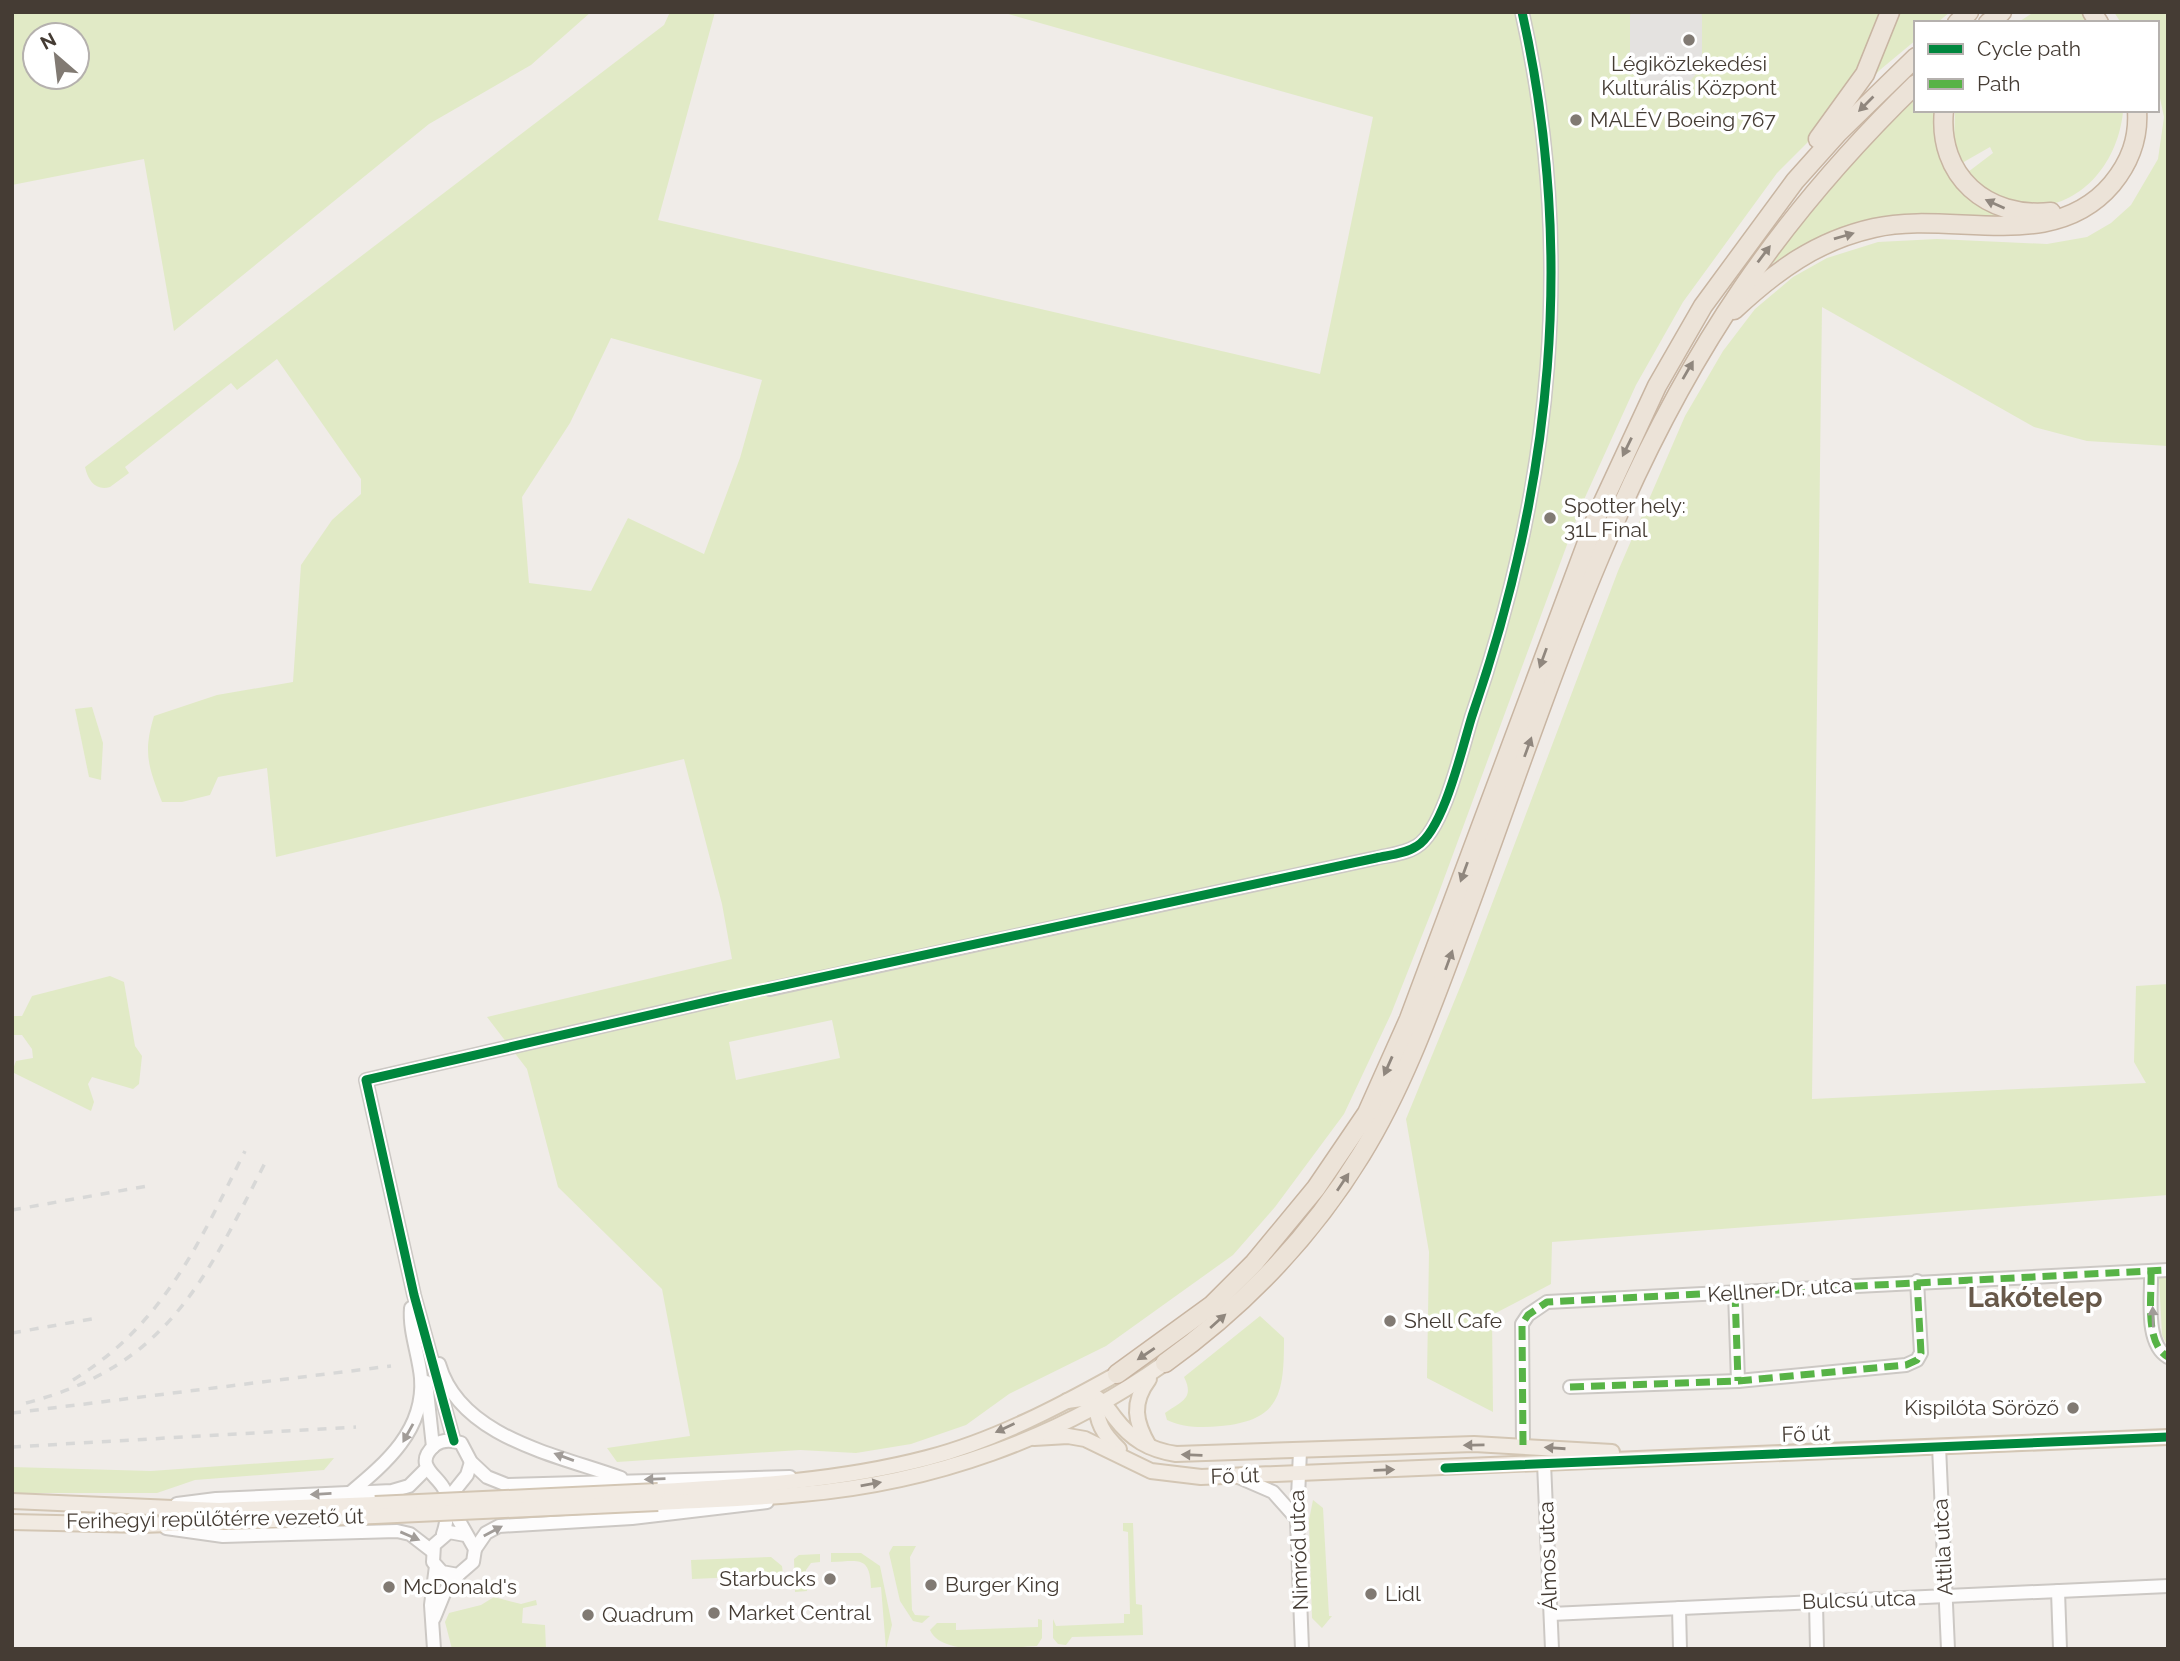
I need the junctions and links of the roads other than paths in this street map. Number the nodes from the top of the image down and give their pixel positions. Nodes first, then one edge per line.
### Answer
1 (1522, 12) edge
2 (1890, 12) edge
3 (1914, 59) edge
4 (1914, 86) edge
5 (1944, 112) edge
6 (2137, 112) edge
7 (1795, 181) junction
8 (2085, 206) junction
9 (1711, 331) junction
10 (770, 989) tunnel mouth
11 (724, 998) tunnel mouth
12 (2168, 1270) edge
13 (2151, 1271) junction
14 (1917, 1281) junction
15 (1735, 1293) junction
16 (414, 1295) junction
17 (2168, 1357) edge
18 (1165, 1363) junction
19 (1117, 1374) junction
20 (1738, 1381) junction
21 (1570, 1387) dead end
22 (1067, 1401) junction
23 (1099, 1402) junction
24 (1034, 1437) junction
25 (2168, 1437) edge
26 (454, 1441) junction
27 (1523, 1445) junction
28 (1939, 1446) junction
29 (433, 1447) junction
30 (1149, 1447) junction
31 (1300, 1451) junction
32 (1672, 1456) junction
33 (471, 1462) junction
34 (1544, 1463) junction
35 (1488, 1466) junction
36 (1142, 1467) junction
37 (427, 1468) junction
38 (1298, 1474) junction
39 (1235, 1476) junction
40 (821, 1478) junction
41 (462, 1480) junction
42 (629, 1480) junction
43 (442, 1484) junction
44 (350, 1493) junction
45 (804, 1494) junction
46 (658, 1497) junction
47 (12, 1501) edge
48 (142, 1509) junction
49 (219, 1517) junction
50 (1297, 1520) junction
51 (12, 1522) edge
52 (143, 1525) junction
53 (443, 1534) junction
54 (465, 1535) junction
55 (475, 1549) junction
56 (432, 1551) junction
57 (436, 1566) junction
58 (458, 1575) junction
59 (2168, 1586) edge
60 (2058, 1591) junction
61 (1946, 1596) junction
62 (1816, 1602) junction
63 (1678, 1608) junction
64 (1551, 1614) junction
65 (432, 1622) junction
66 (434, 1649) edge
67 (1302, 1649) edge
68 (1552, 1649) edge
69 (1680, 1649) edge
70 (1817, 1649) edge
71 (1948, 1649) edge
72 (2060, 1649) edge

1 - 10 street
2 - 7 highway
3 -> 7 highway
9 -> 4 highway
8 -> 5 highway
6 - 8 highway
7 -> 19 highway
9 -> 8 highway
18 -> 9 highway
11 - 16 street
12 - 13 street, Kellner Dr. utca
13 - 14 street, Kellner Dr. utca
17 -> 13 street
14 - 15 street, Kellner Dr. utca
14 - 20 street
15 - 20 street
15 - 27 street, Kellner Dr. utca
16 - 26 street
16 - 29 street
42 -> 16 street
16 -> 44 street
18 - 23 main road
18 - 30 main road
19 - 22 main road
19 - 23 main road
20 - 21 street
22 - 23 main road
22 -> 40 main road
23 - 24 main road
23 - 30 main road
23 - 36 main road
24 - 36 main road
45 -> 24 main road
25 - 28 main road, Fő út
26 - 29 street
26 - 33 street
27 -> 31 main road
32 -> 27 main road
27 - 35 main road
28 - 32 main road, Fő út
28 - 61 street, Attila utca
29 - 37 street
31 -> 30 main road
31 - 38 street, Nimród utca
32 - 34 main road, Fő út
33 - 41 street
33 - 42 street
34 - 35 main road, Fő út
34 - 64 street, Álmos utca
38 -> 35 main road, Fő út
36 - 39 main road, Fő út
37 - 43 street
37 - 44 street
38 - 39 main road, Fő út
38 - 50 street, Nimród utca
39 - 50 street
40 -> 42 street
40 - 46 main road
41 - 43 street
41 - 54 street
43 - 53 street
44 -> 48 street
45 - 46 main road
55 -> 45 street
46 - 49 main road, Ferihegyi repülőtérre vezető út, bridge
47 - 48 main road, Ferihegyi repülőtérre vezető út
48 - 49 main road, Ferihegyi repülőtérre vezető út
49 - 52 main road, Ferihegyi repülőtérre vezető út
50 - 67 street, Nimród utca
51 - 52 main road, Ferihegyi repülőtérre vezető út
52 -> 56 street
53 - 54 street
53 - 56 street
54 - 55 street
55 - 58 street
56 - 57 street
57 - 58 street
57 - 65 street
58 - 65 street
59 - 60 street, Bulcsú utca
60 - 61 street, Bulcsú utca
60 - 72 street
61 - 62 street, Bulcsú utca
61 - 71 street, Attila utca
62 - 63 street, Bulcsú utca
62 - 70 street
63 - 64 street, Bulcsú utca
63 - 69 street
64 - 68 street, Álmos utca
65 - 66 street

